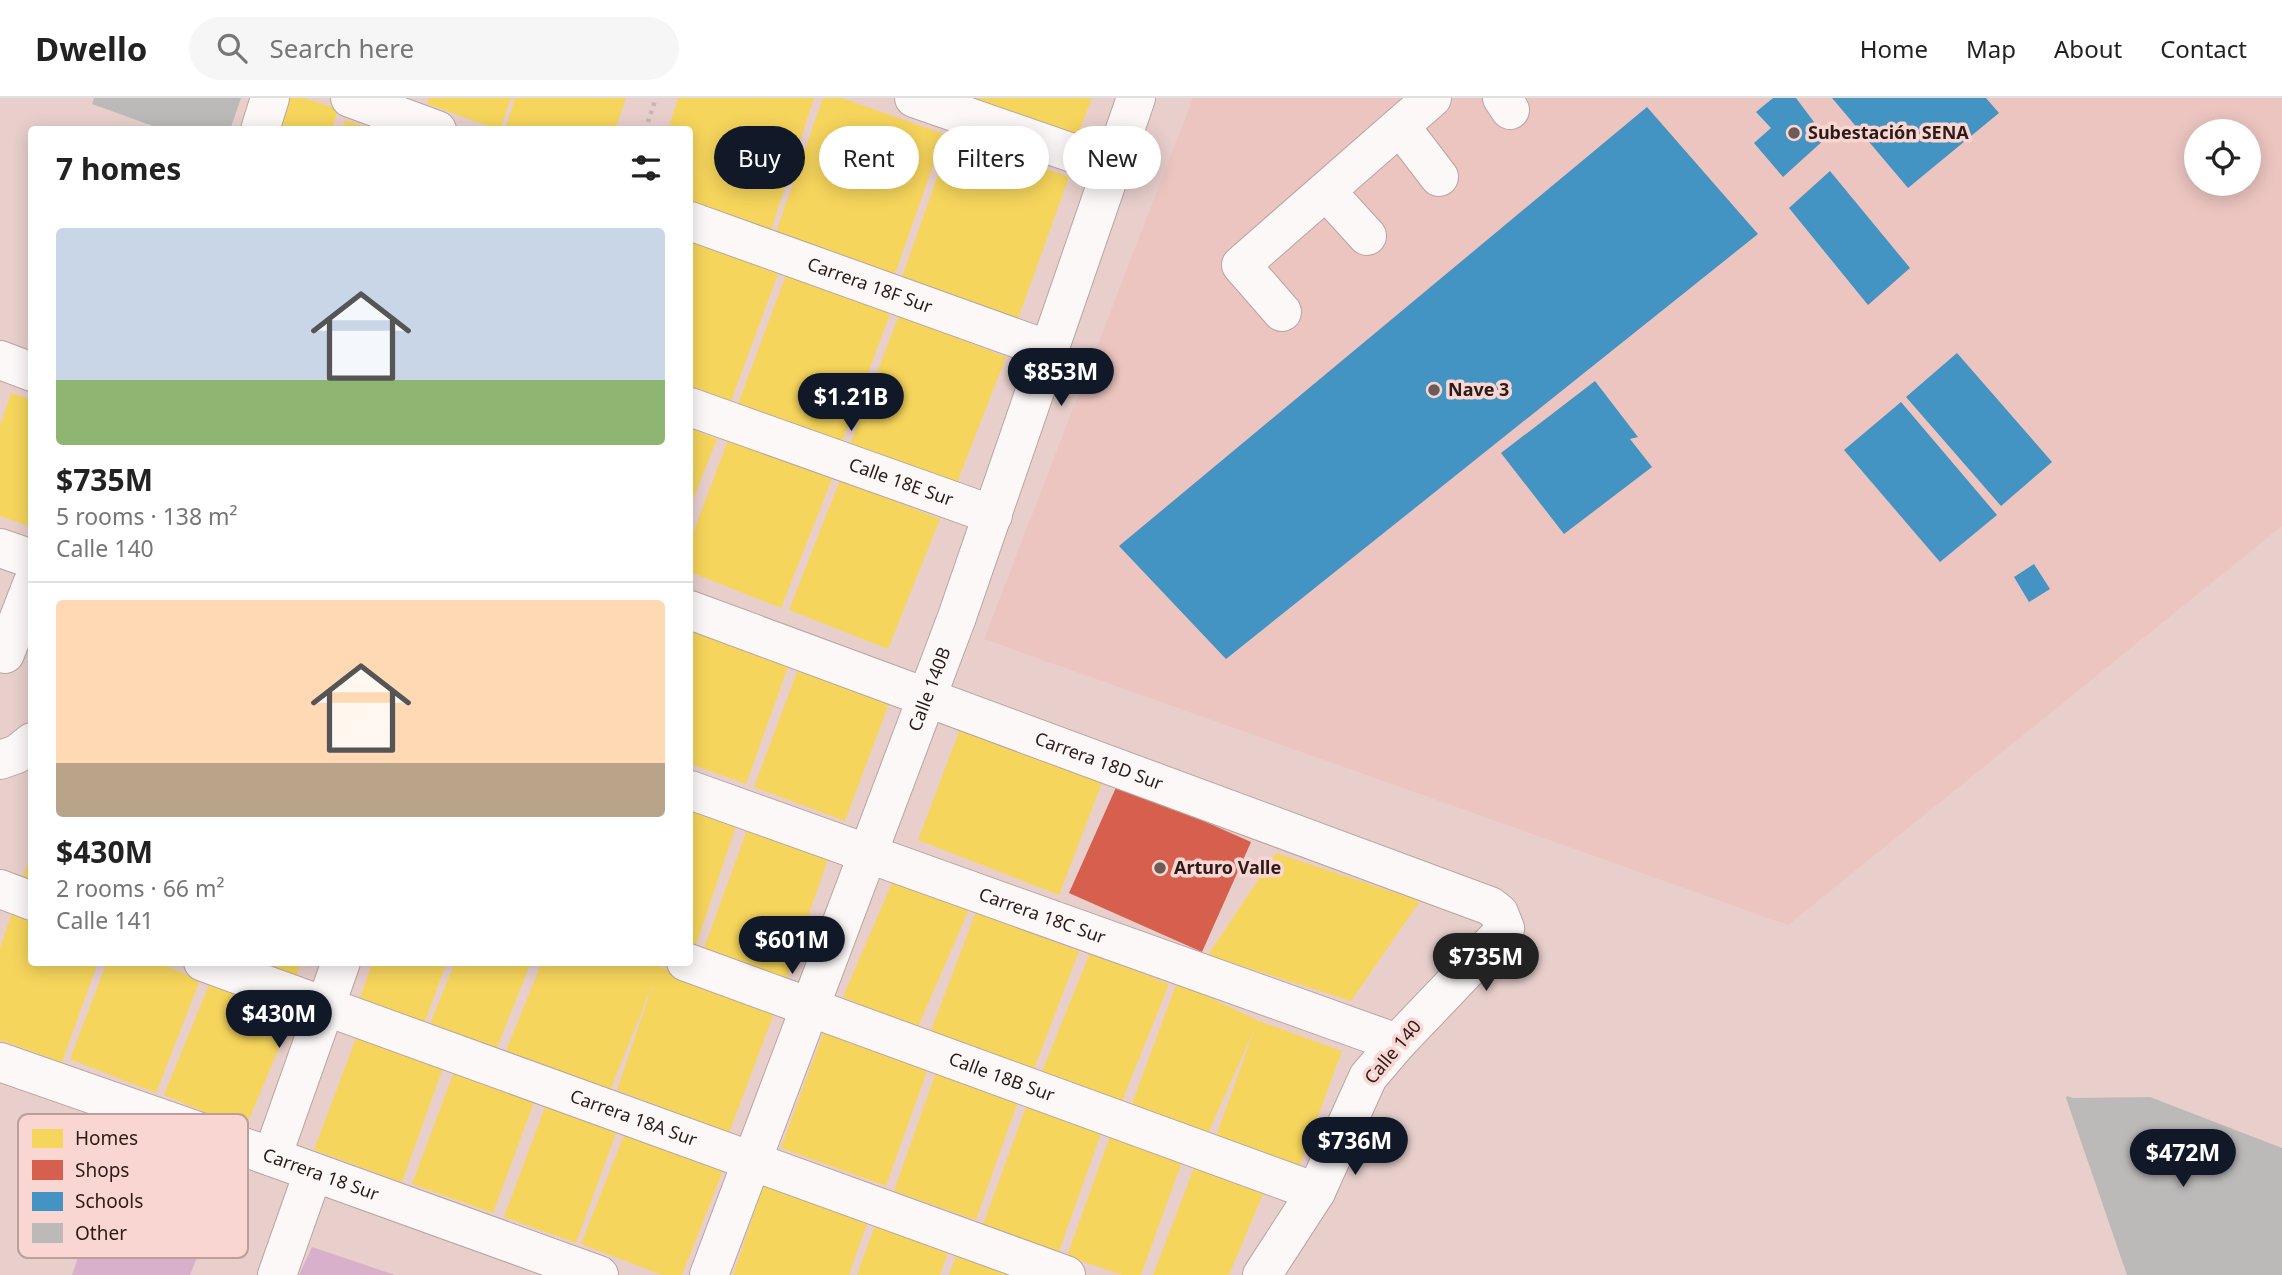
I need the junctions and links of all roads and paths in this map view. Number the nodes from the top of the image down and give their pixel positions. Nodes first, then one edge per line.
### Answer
1 (270, 98) edge
2 (350, 98) edge
3 (656, 98) edge
4 (915, 98) edge
5 (1136, 98) edge
6 (1432, 98) edge
7 (261, 126) edge
8 (426, 126) edge
9 (646, 126) edge
10 (1127, 126) edge
11 (1400, 126) junction
12 (1063, 150) edge
13 (1439, 177) dead end
14 (1105, 189) edge
15 (1326, 191) junction
16 (693, 222) edge
17 (1367, 236) dead end
18 (1282, 312) dead end
19 (1049, 350) junction
20 (0, 360) edge
21 (28, 370) edge
22 (693, 408) edge
23 (993, 515) junction
24 (0, 548) edge
25 (28, 558) edge
26 (28, 599) edge
27 (693, 611) edge
28 (12, 660) edge
29 (927, 697) junction
30 (28, 745) edge
31 (0, 760) edge
32 (693, 791) edge
33 (870, 855) junction
34 (0, 889) edge
35 (28, 900) edge
36 (1503, 920) joint
37 (693, 965) edge
38 (214, 966) edge
39 (340, 966) edge
40 (325, 1007) junction
41 (811, 1009) junction
42 (1397, 1043) junction
43 (0, 1062) edge
44 (149, 1114) edge
45 (248, 1149) edge
46 (272, 1157) junction
47 (753, 1162) junction
48 (313, 1173) junction
49 (1316, 1192) junction
50 (277, 1275) edge
51 (599, 1275) edge
52 (709, 1275) edge
53 (1066, 1275) edge
54 (1262, 1275) edge

1 - 7 street
2 - 8 street
3 - 9 path
4 - 12 street
5 - 10 street, Calle 140B
6 - 11 street
11 - 13 street
11 - 15 street
14 - 19 street, Calle 140B
15 - 17 street
15 - 18 street
16 - 19 street, Carrera 18F Sur
19 - 23 street, Calle 140B
20 - 21 street
22 - 23 street, Calle 18E Sur
23 - 29 street, Calle 140B
24 - 25 street
26 - 28 street
27 - 29 street, Carrera 18D Sur
29 - 33 street, Calle 140B
29 - 36 street, Carrera 18D Sur
30 - 31 street
32 - 33 street, Carrera 18C Sur
33 - 41 street, Calle 140B
33 - 42 street, Carrera 18C Sur
34 - 35 street
36 - 42 street, Calle 140
37 - 41 street, Calle 18B Sur
38 - 40 street, Carrera 18A Sur
39 - 40 street
40 - 46 street
40 - 47 street, Carrera 18A Sur
41 - 47 street, Calle 140B
41 - 49 street, Calle 18B Sur
42 - 49 street, Calle 140
43 - 44 street, Carrera 18 Sur
45 - 46 street, Carrera 18 Sur
46 - 48 street, Carrera 18 Sur
47 - 52 street, Calle 140B
47 - 53 street, Carrera 18A Sur
48 - 50 street
48 - 51 street, Carrera 18 Sur
49 - 54 street, Calle 140

